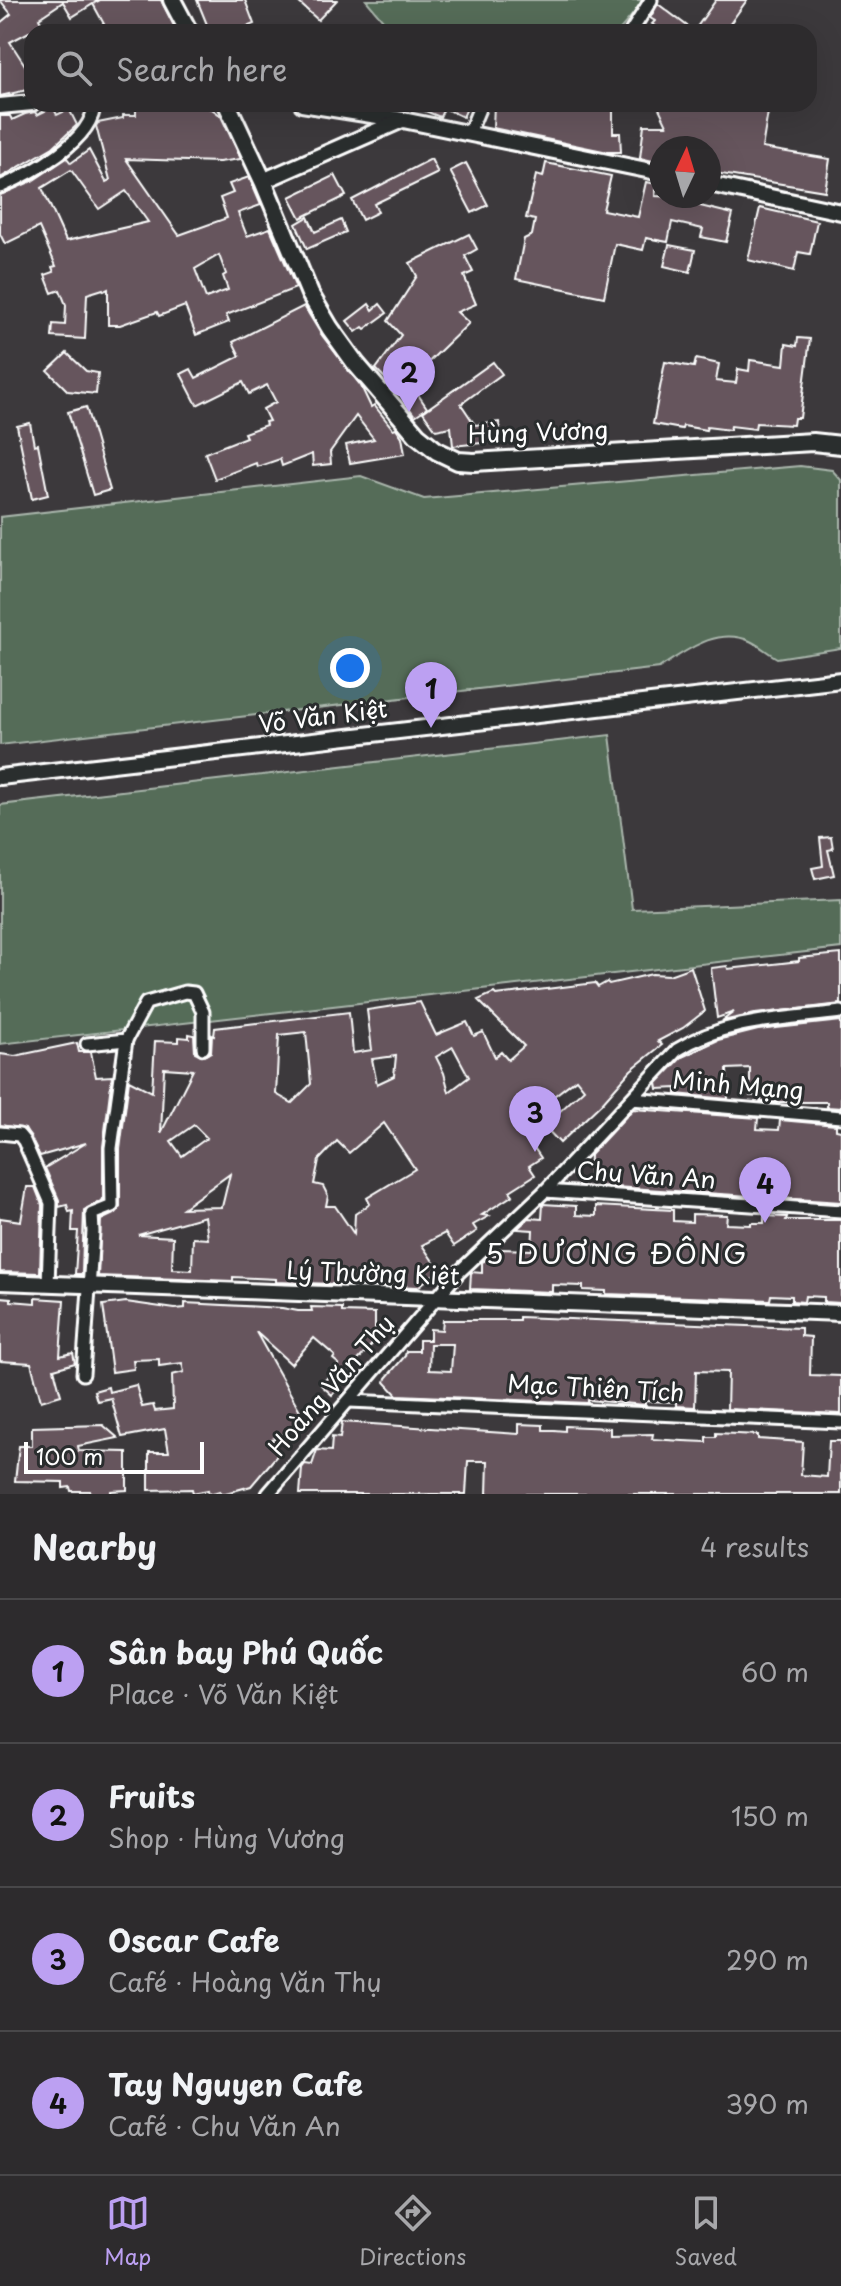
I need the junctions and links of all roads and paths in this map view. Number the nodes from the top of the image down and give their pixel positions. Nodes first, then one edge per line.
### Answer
1 (172, 0) edge
2 (651, 0) edge
3 (185, 24) edge
4 (636, 24) edge
5 (24, 104) edge
6 (0, 106) edge
7 (92, 112) edge
8 (231, 112) edge
9 (352, 112) edge
10 (478, 112) edge
11 (403, 120) junction
12 (469, 133) junction
13 (649, 170) edge
14 (263, 181) junction
15 (0, 187) edge
16 (721, 187) edge
17 (841, 212) edge
18 (813, 442) junction
19 (841, 445) edge
20 (841, 454) edge
21 (841, 680) edge
22 (0, 777) edge
23 (841, 1012) edge
24 (126, 1040) junction
25 (87, 1044) dead end
26 (203, 1048) dead end
27 (632, 1099) junction
28 (841, 1117) edge
29 (0, 1133) edge
30 (545, 1191) junction
31 (841, 1211) edge
32 (0, 1282) edge
33 (48, 1284) junction
34 (87, 1286) junction
35 (436, 1298) junction
36 (841, 1313) edge
37 (83, 1374) dead end
38 (349, 1401) junction
39 (841, 1422) edge
40 (268, 1494) edge

1 - 3 main road
2 - 4 street
5 - 6 street
7 - 15 street
8 - 14 main road, Hùng Vương
9 - 11 street
10 - 12 street
11 - 12 street
11 - 14 street
12 - 13 street
14 - 18 main road, Hùng Vương
16 - 17 street
18 - 19 main road, Hùng Vương
18 - 20 main road, Hùng Vương
21 - 22 street, Võ Văn Kiệt
23 - 27 street, Hoàng Văn Thụ
24 - 25 street
24 - 26 street
24 - 34 street
27 - 28 street, Minh Mạng
27 - 30 street, Hoàng Văn Thụ
29 - 33 street
30 - 31 street, Chu Văn An
30 - 35 street, Hoàng Văn Thụ
32 - 33 street, Lý Thường Kiệt
33 - 34 street, Lý Thường Kiệt
34 - 35 street, Lý Thường Kiệt
34 - 37 street
35 - 36 street, Lý Thường Kiệt
35 - 38 street, Hoàng Văn Thụ
38 - 39 street, Mạc Thiên Tích
38 - 40 street, Hoàng Văn Thụ

